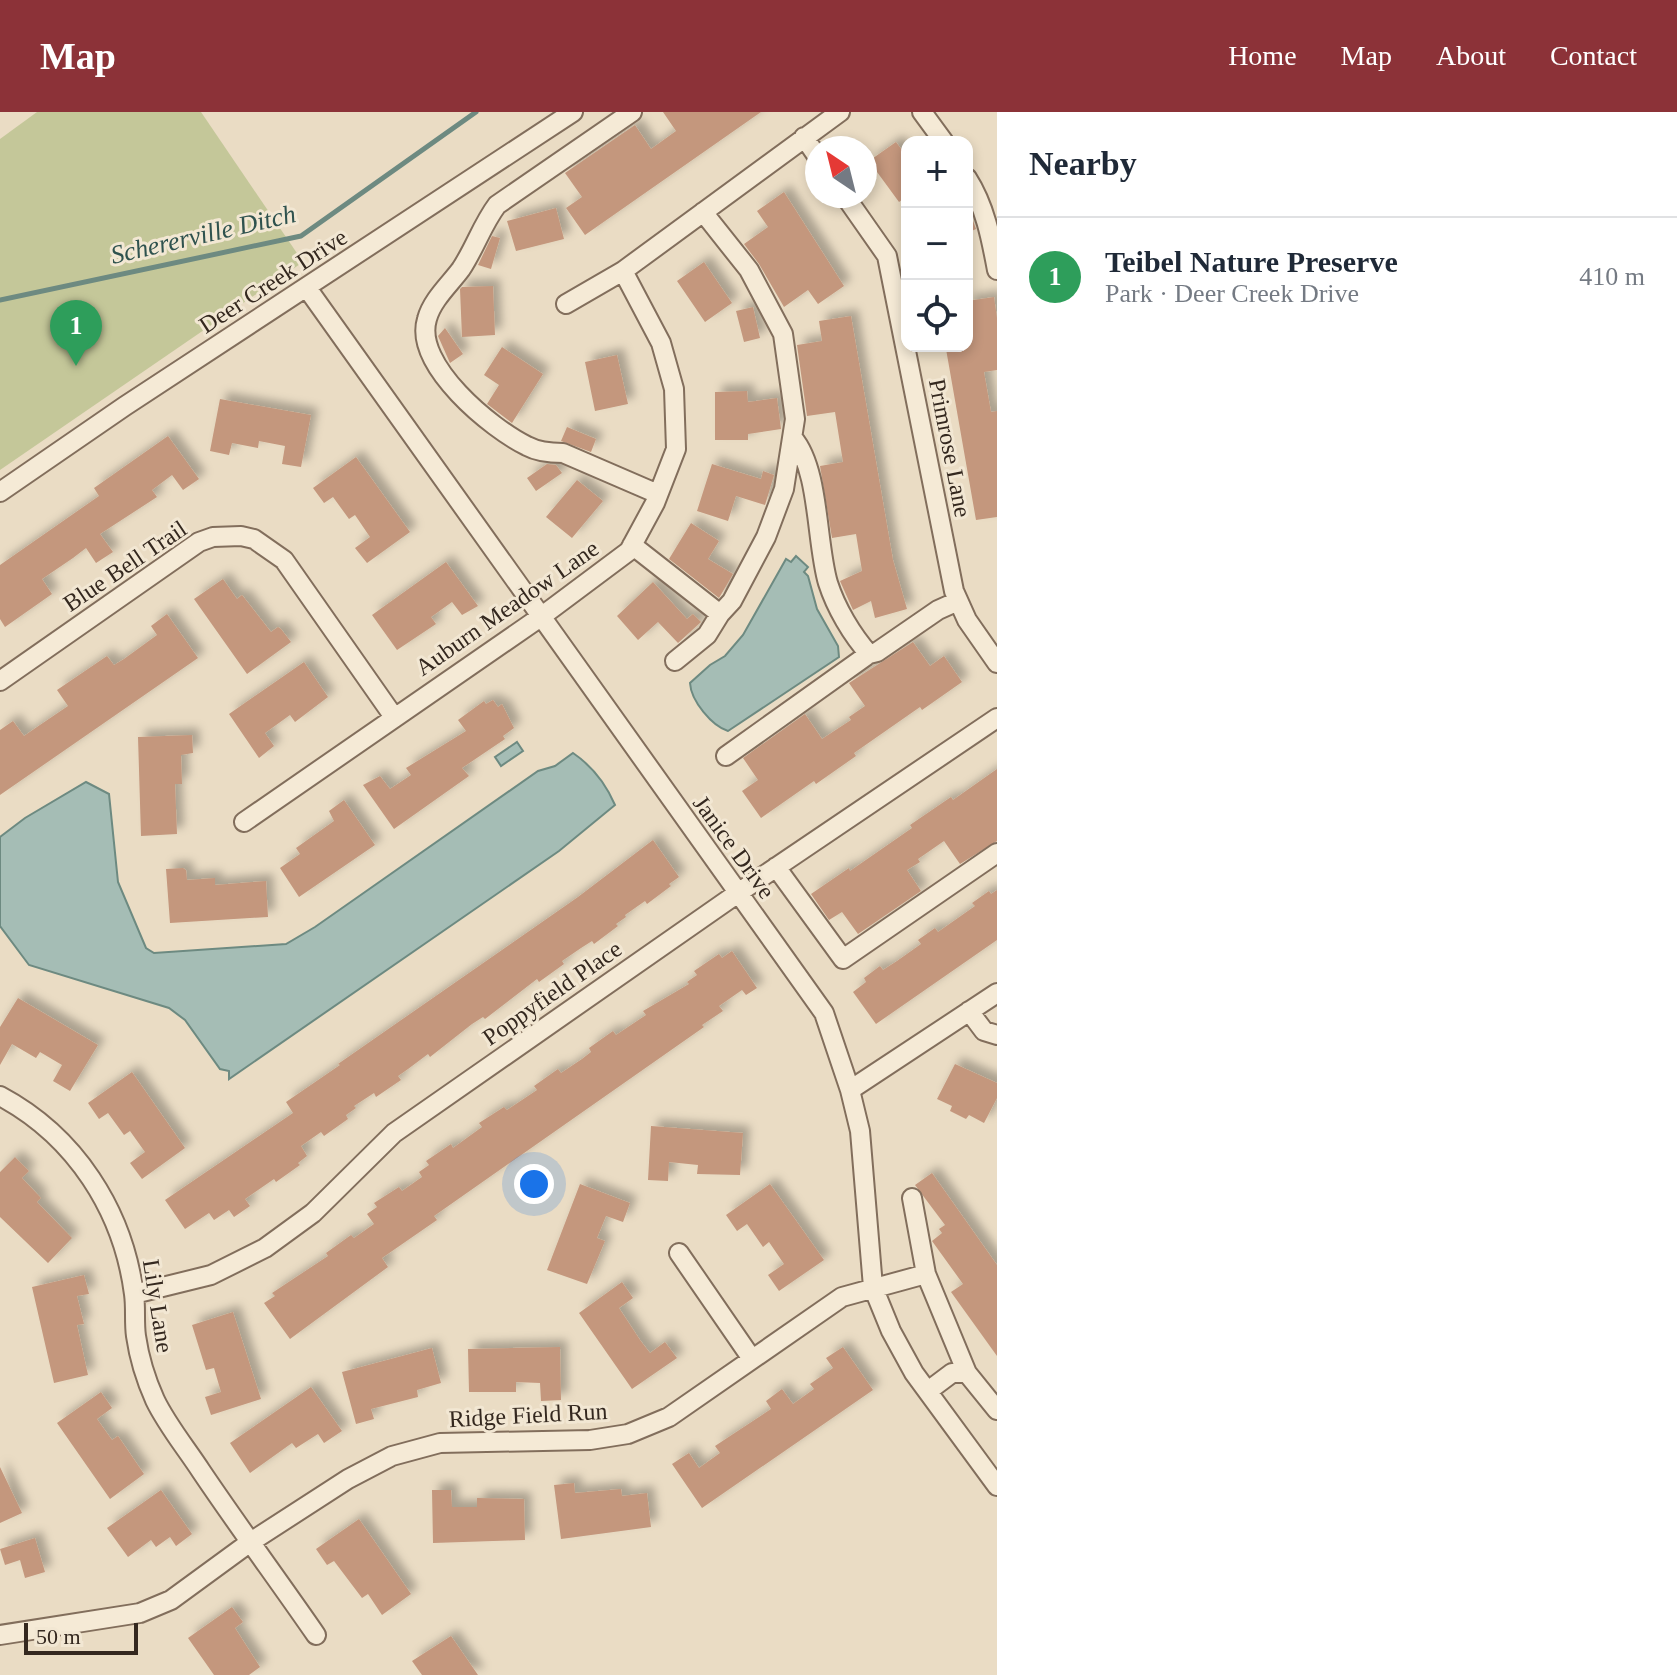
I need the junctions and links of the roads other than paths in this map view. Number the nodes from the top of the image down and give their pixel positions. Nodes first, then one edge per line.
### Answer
1 (573, 112) edge
2 (632, 112) edge
3 (840, 112) edge
4 (922, 112) edge
5 (940, 136) edge
6 (804, 137) joint
7 (973, 188) edge
8 (853, 208) edge
9 (703, 212) junction
10 (997, 270) edge
11 (623, 271) junction
12 (307, 288) junction
13 (566, 304) dead end
14 (793, 438) junction
15 (0, 492) edge
16 (658, 494) junction
17 (632, 545) junction
18 (958, 601) junction
19 (720, 614) junction
20 (542, 616) junction
21 (869, 654) junction
22 (675, 661) dead end
23 (997, 663) edge
24 (0, 681) edge
25 (394, 717) junction
26 (997, 718) edge
27 (726, 756) dead end
28 (244, 822) dead end
29 (997, 853) edge
30 (776, 867) junction
31 (738, 893) junction
32 (997, 993) edge
33 (969, 1011) junction
34 (997, 1035) edge
35 (850, 1090) junction
36 (0, 1096) edge
37 (912, 1198) dead end
38 (679, 1253) dead end
39 (926, 1274) junction
40 (873, 1287) junction
41 (134, 1294) junction
42 (752, 1359) junction
43 (967, 1373) junction
44 (928, 1391) junction
45 (997, 1410) edge
46 (997, 1486) edge
47 (249, 1543) junction
48 (0, 1635) edge
49 (316, 1635) dead end

1 - 12 street, Deer Creek Drive
2 - 16 street
3 - 6 street
4 - 5 street
6 - 9 street
7 - 10 street
8 - 18 street, Primrose Lane
9 - 11 street
9 - 14 street
11 - 13 street
11 - 16 street, Auburn Meadow Lane
12 - 15 street, Deer Creek Drive
12 - 20 street, Janice Drive
14 - 19 street
14 - 21 street
16 - 17 street, Auburn Meadow Lane
17 - 19 street
17 - 20 street, Auburn Meadow Lane
18 - 21 street
18 - 23 street, Primrose Lane
19 - 22 street
20 - 25 street, Auburn Meadow Lane
20 - 31 street, Janice Drive
21 - 27 street
24 - 25 street, Blue Bell Trail
25 - 28 street, Auburn Meadow Lane
26 - 30 street, Poppyfield Place
29 - 30 street
30 - 31 street, Poppyfield Place
31 - 35 street, Janice Drive
31 - 41 street, Poppyfield Place
32 - 33 street
33 - 34 street
33 - 35 street
35 - 40 street, Janice Drive
36 - 41 street, Lily Lane
37 - 39 street
38 - 42 street
39 - 40 street, Ridge Field Run
39 - 43 street
40 - 42 street, Ridge Field Run
40 - 44 street, Janice Drive
41 - 47 street, Lily Lane
42 - 47 street, Ridge Field Run
43 - 44 street
43 - 45 street
44 - 46 street, Janice Drive
47 - 48 street, Ridge Field Run
47 - 49 street, Lily Lane

